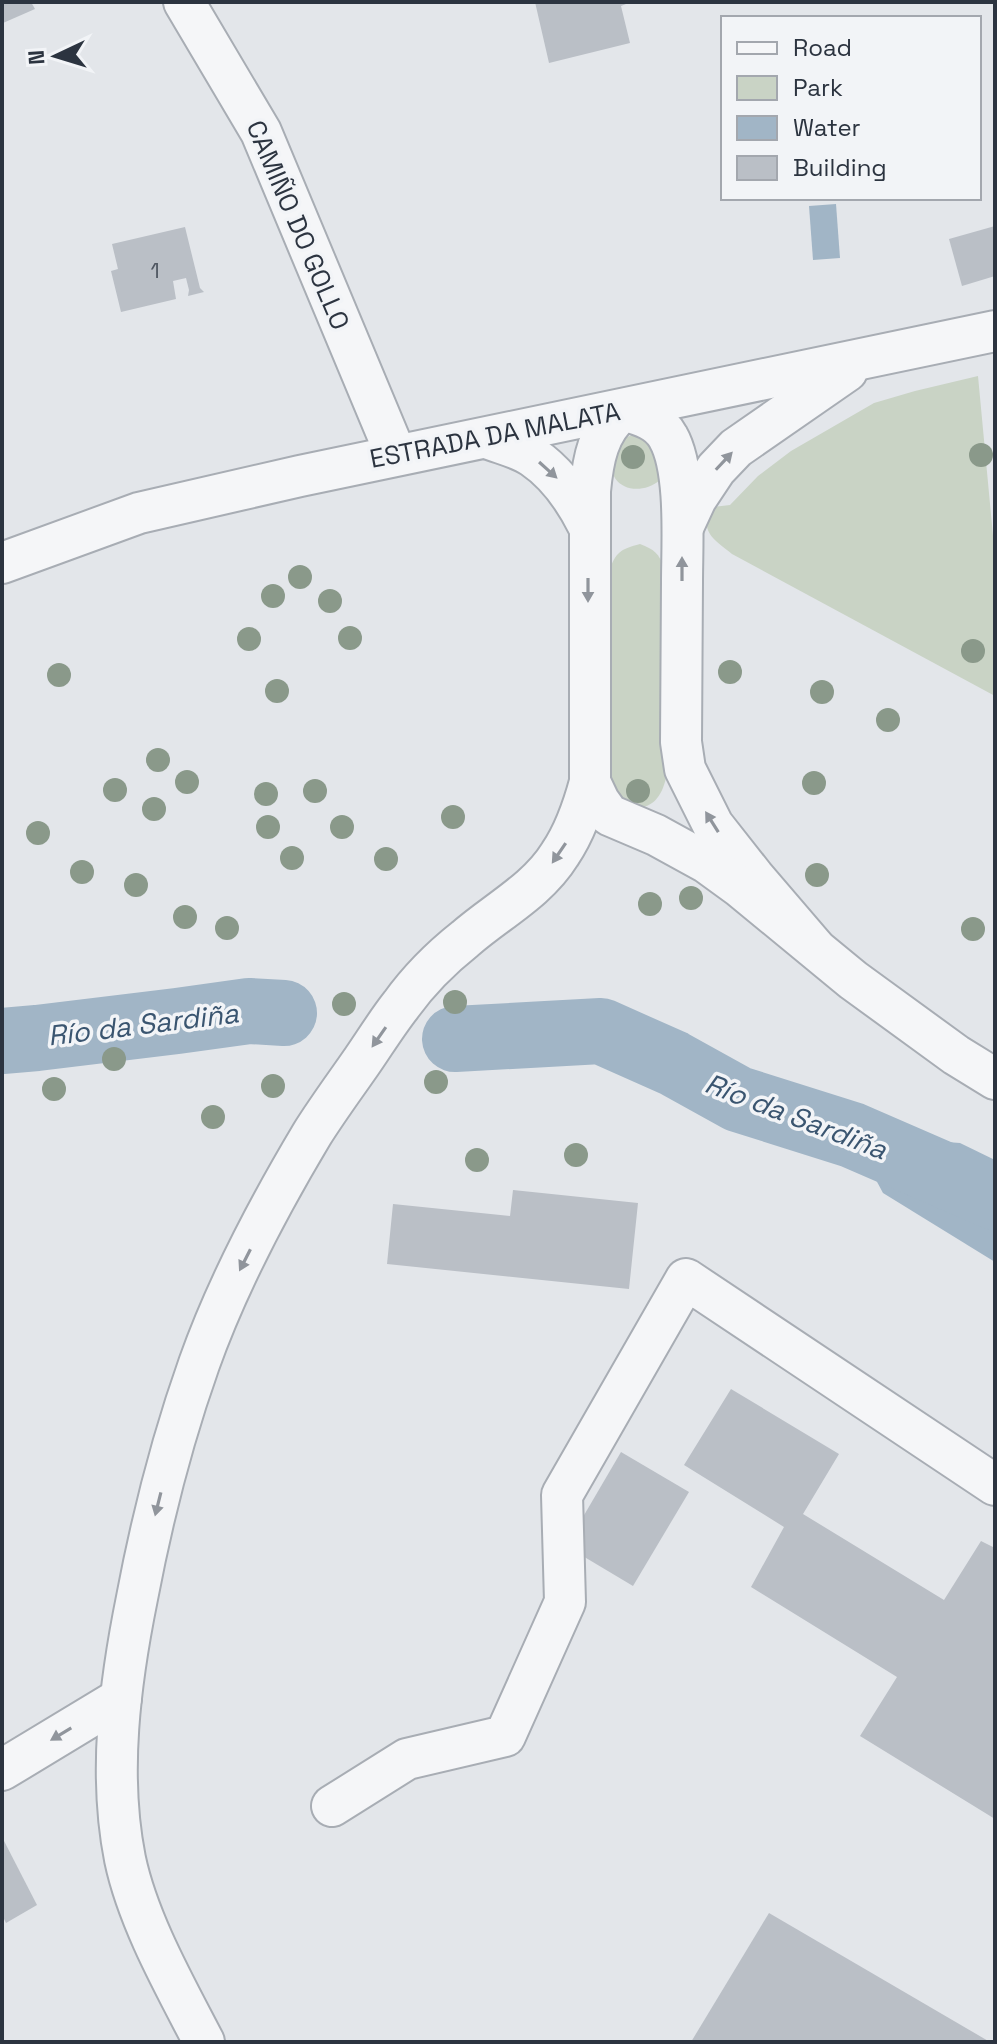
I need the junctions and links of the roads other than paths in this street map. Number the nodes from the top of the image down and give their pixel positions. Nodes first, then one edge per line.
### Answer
1 (184, 2) edge
2 (995, 331) edge
3 (865, 359) junction
4 (623, 410) junction
5 (487, 438) junction
6 (396, 455) junction
7 (588, 525) junction
8 (683, 527) junction
9 (2, 563) edge
10 (590, 782) junction
11 (814, 947) junction
12 (995, 1079) edge
13 (995, 1485) edge
14 (121, 1698) junction
15 (2, 1770) edge
16 (332, 1806) dead end
17 (204, 2042) edge

1 - 6 street, CAMIÑO DO GOLLO
2 - 3 street, ESTRADA DA MALATA
3 - 4 street, ESTRADA DA MALATA
8 -> 3 street
4 - 5 street, ESTRADA DA MALATA
4 - 7 street
4 - 8 street
5 - 6 street, ESTRADA DA MALATA
5 -> 7 street
6 - 9 street, ESTRADA DA MALATA
7 -> 10 street
11 -> 8 street
10 - 11 street
10 -> 14 street
11 - 12 street
13 - 16 street
14 -> 15 street
14 - 17 street

